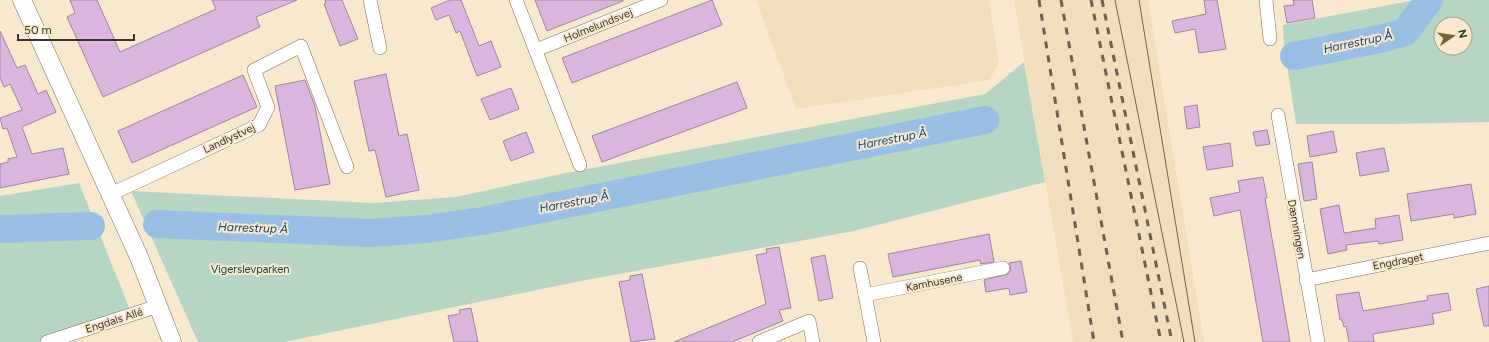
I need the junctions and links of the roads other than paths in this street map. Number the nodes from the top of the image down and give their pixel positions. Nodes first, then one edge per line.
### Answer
1 (22, 0) edge
2 (370, 0) edge
3 (516, 0) edge
4 (661, 0) edge
5 (1266, 0) edge
6 (1270, 39) dead end
7 (380, 48) dead end
8 (536, 50) junction
9 (1278, 116) dead end
10 (580, 165) dead end
11 (347, 167) dead end
12 (111, 194) junction
13 (1489, 243) edge
14 (860, 268) dead end
15 (1003, 268) dead end
16 (1306, 280) junction
17 (865, 295) junction
18 (158, 306) junction
19 (47, 342) edge
20 (172, 342) edge
21 (759, 342) edge
22 (813, 342) edge
23 (874, 342) edge
24 (1318, 342) edge

1 - 12 street
2 - 7 street
3 - 8 street
4 - 8 street, Holmelundsvej
5 - 6 street
8 - 10 street
9 - 16 street, Dæmningen
11 - 12 street, Landlystvej
12 - 18 street
13 - 16 street, Engdraget
14 - 17 street
15 - 17 street, Kamhusene
16 - 24 street, Dæmningen
17 - 23 street
18 - 19 street, Engdals Allé
18 - 20 street
21 - 22 street

